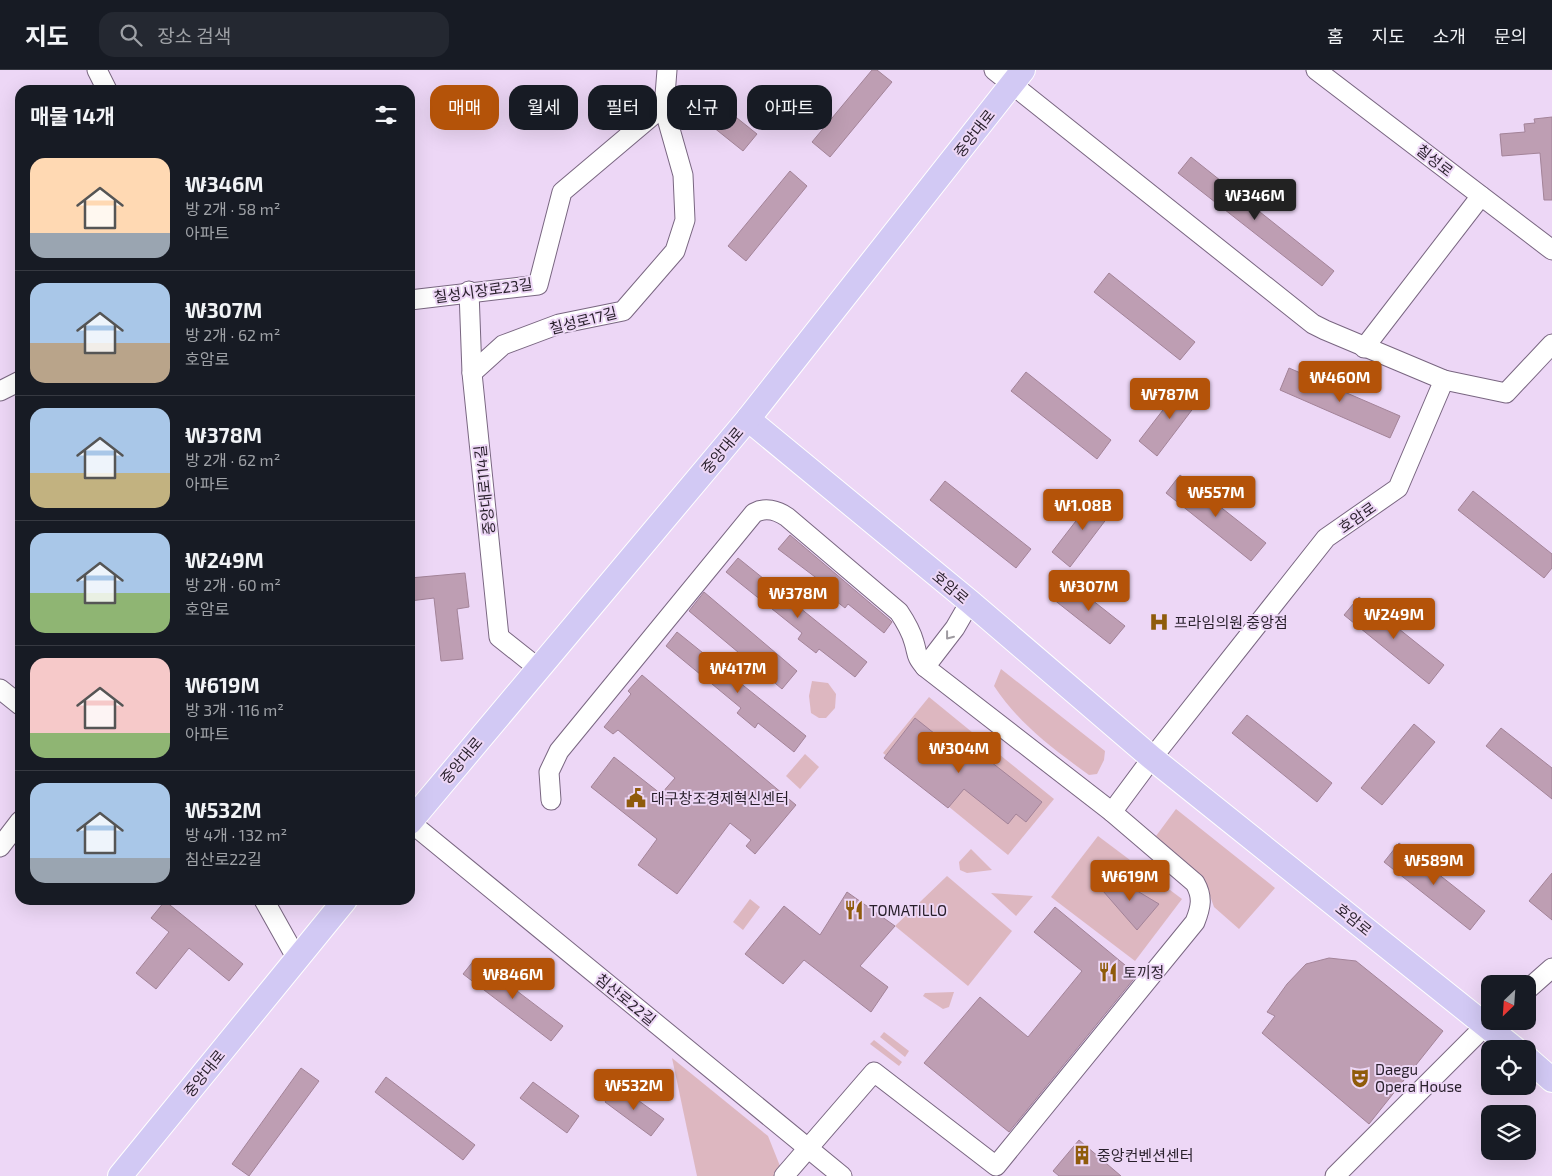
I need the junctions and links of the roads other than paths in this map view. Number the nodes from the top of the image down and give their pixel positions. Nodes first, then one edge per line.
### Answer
1 (97, 70) edge
2 (667, 70) edge
3 (1316, 70) edge
4 (1010, 75) edge
5 (104, 85) edge
6 (664, 105) junction
7 (1481, 196) junction
8 (1552, 250) edge
9 (469, 291) junction
10 (415, 299) edge
11 (1552, 344) edge
12 (1364, 348) junction
13 (472, 374) junction
14 (1444, 380) junction
15 (15, 384) edge
16 (0, 391) edge
17 (748, 419) junction
18 (970, 602) junction
19 (925, 667) junction
20 (538, 668) junction
21 (0, 689) edge
22 (15, 700) edge
23 (1152, 758) junction
24 (551, 800) dead end
25 (1112, 812) junction
26 (415, 816) edge
27 (415, 826) edge
28 (15, 828) edge
29 (0, 847) edge
30 (267, 905) edge
31 (341, 905) edge
32 (297, 958) junction
33 (1552, 968) edge
34 (1536, 982) edge
35 (1481, 1017) edge
36 (1481, 1030) edge
37 (1495, 1030) edge
38 (1506, 1040) edge
39 (1536, 1066) edge
40 (1552, 1080) edge
41 (808, 1148) junction
42 (120, 1176) edge
43 (784, 1176) edge
44 (842, 1176) edge
45 (1335, 1176) edge

1 - 5 street
2 - 6 street, 칠성로17길
3 - 7 street, 칠성로
4 - 12 street
4 - 17 main road, 중앙대로
6 - 9 street, 칠성시장로23길
6 - 13 street, 칠성로17길
7 - 8 street, 칠성로
7 - 12 street
9 - 10 street, 칠성시장로23길
9 - 13 street, 중앙대로114길
11 - 14 street
12 - 14 street
13 - 20 street, 중앙대로114길
14 - 23 street, 호암로
15 - 16 street
17 - 18 main road, 호암로
17 - 20 main road, 중앙대로
18 -> 19 street
18 - 23 main road, 호암로
19 - 24 street
19 - 25 street
20 - 26 main road, 중앙대로
21 - 22 street
23 - 25 street
23 - 35 main road, 호암로
25 - 41 street
27 - 41 street, 침산로22길
28 - 29 street
30 - 32 street
31 - 32 main road, 중앙대로
32 - 42 main road, 중앙대로
33 - 34 street
36 - 45 street
37 - 38 main road, 호암로
39 - 40 main road
41 - 43 street
41 - 44 street, 침산로22길

